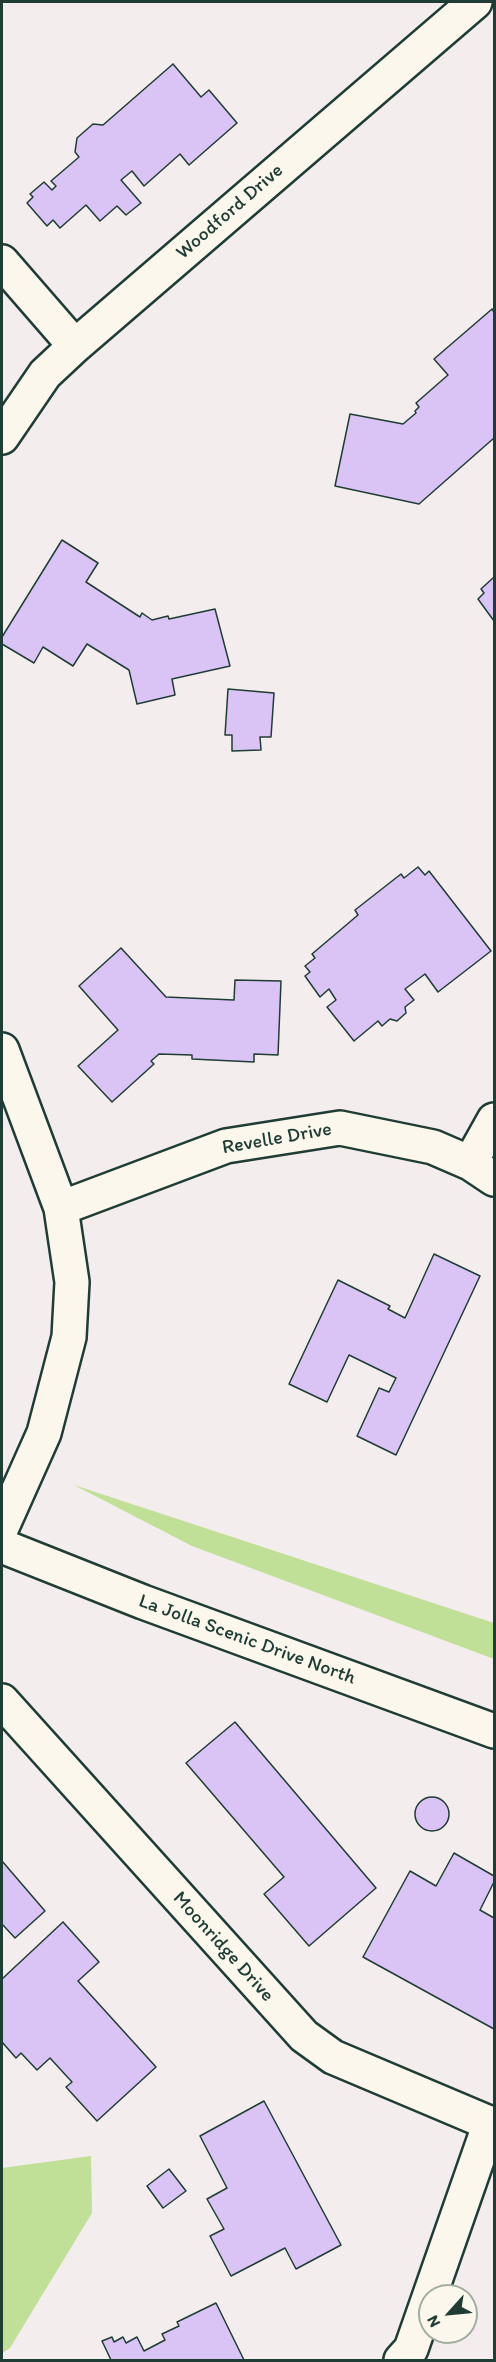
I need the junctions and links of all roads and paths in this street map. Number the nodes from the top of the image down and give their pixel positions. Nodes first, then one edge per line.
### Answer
1 (475, 2) edge
2 (2, 262) edge
3 (75, 346) junction
4 (2, 437) edge
5 (2, 1050) edge
6 (495, 1120) edge
7 (482, 1171) edge
8 (61, 1208) junction
9 (2, 1527) edge
10 (2, 1546) edge
11 (2, 1701) edge
12 (495, 1731) edge
13 (492, 2124) edge
14 (401, 2361) edge

1 - 3 street, Woodford Drive
2 - 3 street
3 - 4 street, Woodford Drive
5 - 8 street
6 - 7 street
7 - 8 street, Revelle Drive
8 - 9 street
10 - 12 street, La Jolla Scenic Drive North
11 - 13 street, Moonridge Drive
13 - 14 street

